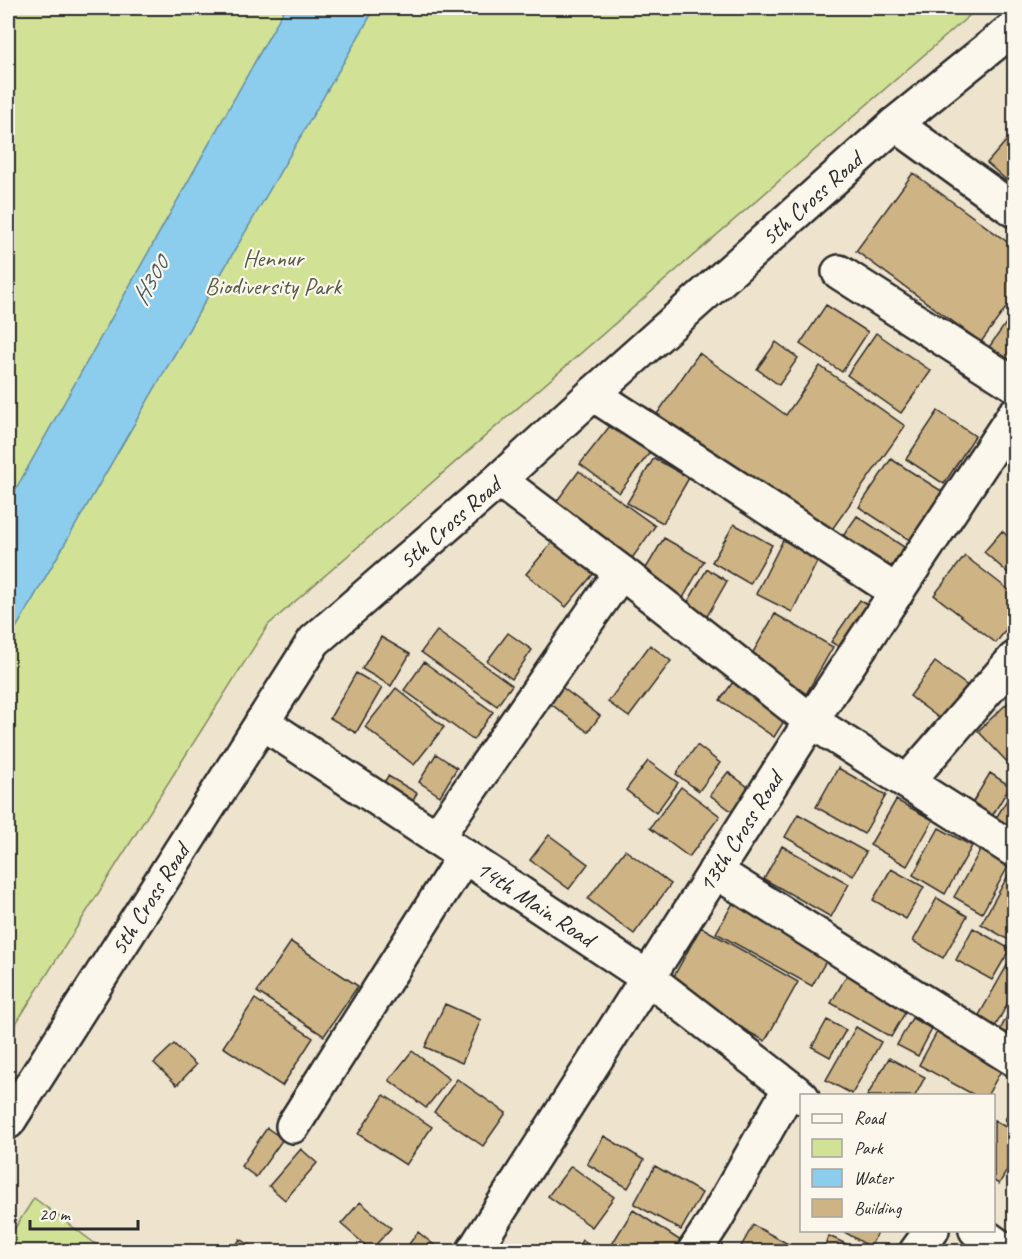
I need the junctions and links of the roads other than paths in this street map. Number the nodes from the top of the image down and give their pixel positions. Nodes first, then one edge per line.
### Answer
1 (1014, 28) edge
2 (896, 124) junction
3 (1014, 210) edge
4 (838, 272) dead end
5 (1014, 384) edge
6 (593, 394) junction
7 (1014, 415) edge
8 (499, 480) junction
9 (621, 572) junction
10 (897, 592) junction
11 (1014, 659) edge
12 (811, 721) junction
13 (262, 722) junction
14 (908, 781) junction
15 (436, 838) junction
16 (1014, 850) edge
17 (464, 856) junction
18 (714, 871) junction
19 (648, 978) junction
20 (1014, 1059) edge
21 (796, 1093) edge
22 (8, 1122) edge
23 (293, 1126) dead end
24 (930, 1232) edge
25 (979, 1232) edge
26 (473, 1251) edge
27 (694, 1251) edge
28 (916, 1251) edge
29 (1006, 1251) edge

1 - 2 street, 5th Cross Road
2 - 3 street
2 - 6 street, 5th Cross Road
4 - 5 street
6 - 8 street, 5th Cross Road
6 - 10 street
7 - 10 street, 13th Cross Road
8 - 9 street
8 - 13 street, 5th Cross Road
9 - 12 street
9 - 15 street
10 - 12 street, 13th Cross Road
11 - 14 street
12 - 14 street
12 - 18 street, 13th Cross Road
13 - 15 street, 14th Main Road
13 - 22 street, 5th Cross Road
14 - 16 street
15 - 17 street, 14th Main Road
17 - 19 street, 14th Main Road
17 - 23 street
18 - 19 street, 13th Cross Road
18 - 20 street
19 - 21 street, 14th Main Road
19 - 26 street, 13th Cross Road
21 - 27 street
24 - 28 street
25 - 29 street

